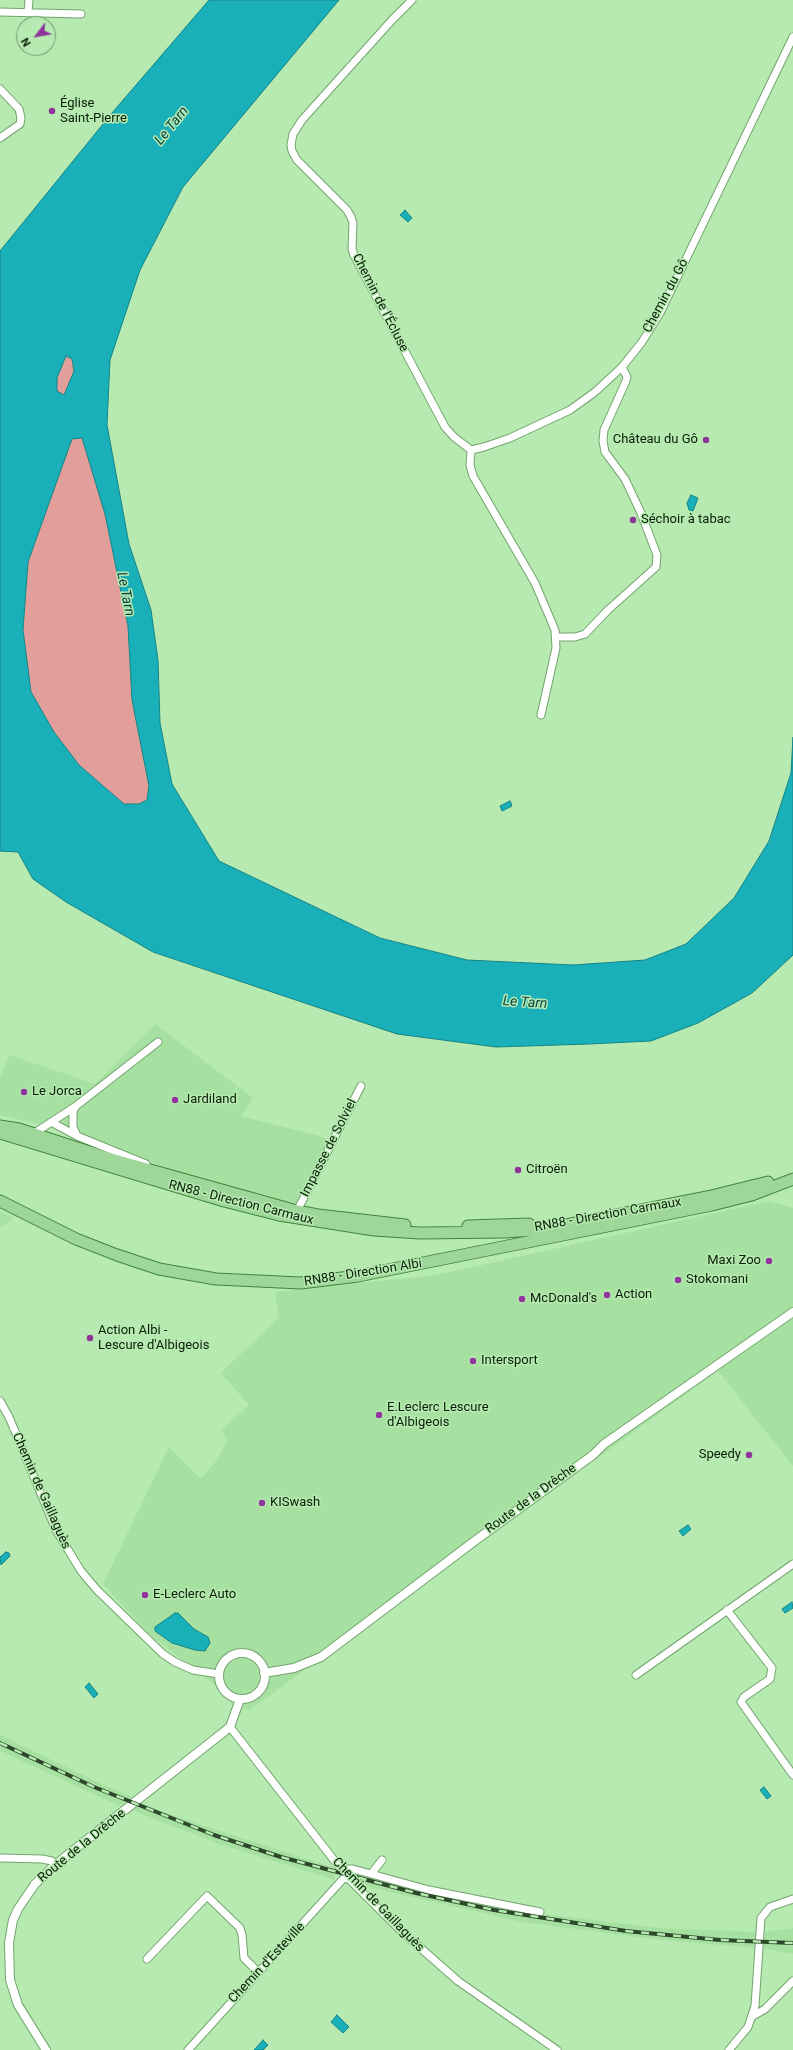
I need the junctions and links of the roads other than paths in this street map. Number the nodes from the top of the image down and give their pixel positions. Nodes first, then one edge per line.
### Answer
1 (29, 0) edge
2 (412, 0) edge
3 (0, 12) edge
4 (28, 12) junction
5 (81, 14) dead end
6 (793, 38) edge
7 (0, 89) edge
8 (4, 98) edge
9 (0, 138) edge
10 (622, 367) junction
11 (471, 450) junction
12 (556, 637) junction
13 (541, 715) dead end
14 (158, 1042) dead end
15 (361, 1086) dead end
16 (76, 1106) junction
17 (51, 1122) junction
18 (0, 1126) edge
19 (0, 1133) edge
20 (33, 1134) junction
21 (78, 1136) junction
22 (793, 1173) edge
23 (793, 1179) edge
24 (188, 1181) junction
25 (0, 1201) edge
26 (297, 1211) junction
27 (576, 1224) junction
28 (793, 1312) edge
29 (0, 1401) edge
30 (793, 1564) edge
31 (727, 1610) junction
32 (264, 1673) junction
33 (219, 1674) junction
34 (636, 1675) dead end
35 (240, 1699) junction
36 (230, 1727) junction
37 (793, 1775) edge
38 (0, 1858) edge
39 (382, 1860) dead end
40 (55, 1865) junction
41 (341, 1869) junction
42 (371, 1874) junction
43 (348, 1878) junction
44 (793, 1899) edge
45 (540, 1912) dead end
46 (147, 1959) dead end
47 (258, 1972) junction
48 (793, 1981) edge
49 (753, 2016) junction
50 (46, 2050) edge
51 (188, 2050) edge
52 (557, 2050) edge
53 (730, 2050) edge

1 - 4 street
2 - 11 street, Chemin de l'Écluse
3 - 4 street
4 - 5 street
6 - 10 street, Chemin du Gô
7 - 8 street
8 - 9 street
10 - 11 street, Chemin du Gô
10 - 12 street
11 - 12 street
12 - 13 street
14 - 16 street
15 - 26 street, Impasse de Solviel
16 - 17 street
16 - 21 street
17 - 20 street
17 - 21 street
18 - 20 main road
19 - 27 main road, RN88 - Direction Carmaux
20 - 24 main road
21 - 24 street
22 - 27 main road, RN88 - Direction Carmaux
23 - 25 main road, RN88 - Direction Albi
24 - 26 main road
26 - 27 main road
28 - 32 street, Route de la Drêche
29 - 33 street, Chemin de Gaillaguès
30 - 31 street
31 - 34 street
31 - 37 street
32 - 33 street
32 - 35 street
33 - 35 street
35 - 36 street
36 - 40 street, Route de la Drêche
36 - 41 street, Chemin de Gaillaguès
38 - 40 street
39 - 42 street
40 - 50 street, Route de la Drêche
41 - 42 street
41 - 43 street, Chemin de Gaillaguès
42 - 45 street
43 - 47 street, Chemin d'Esteville
43 - 52 street, Chemin de Gaillaguès
44 - 49 street
46 - 47 street
47 - 51 street, Chemin d'Esteville
48 - 49 street
49 - 53 street

